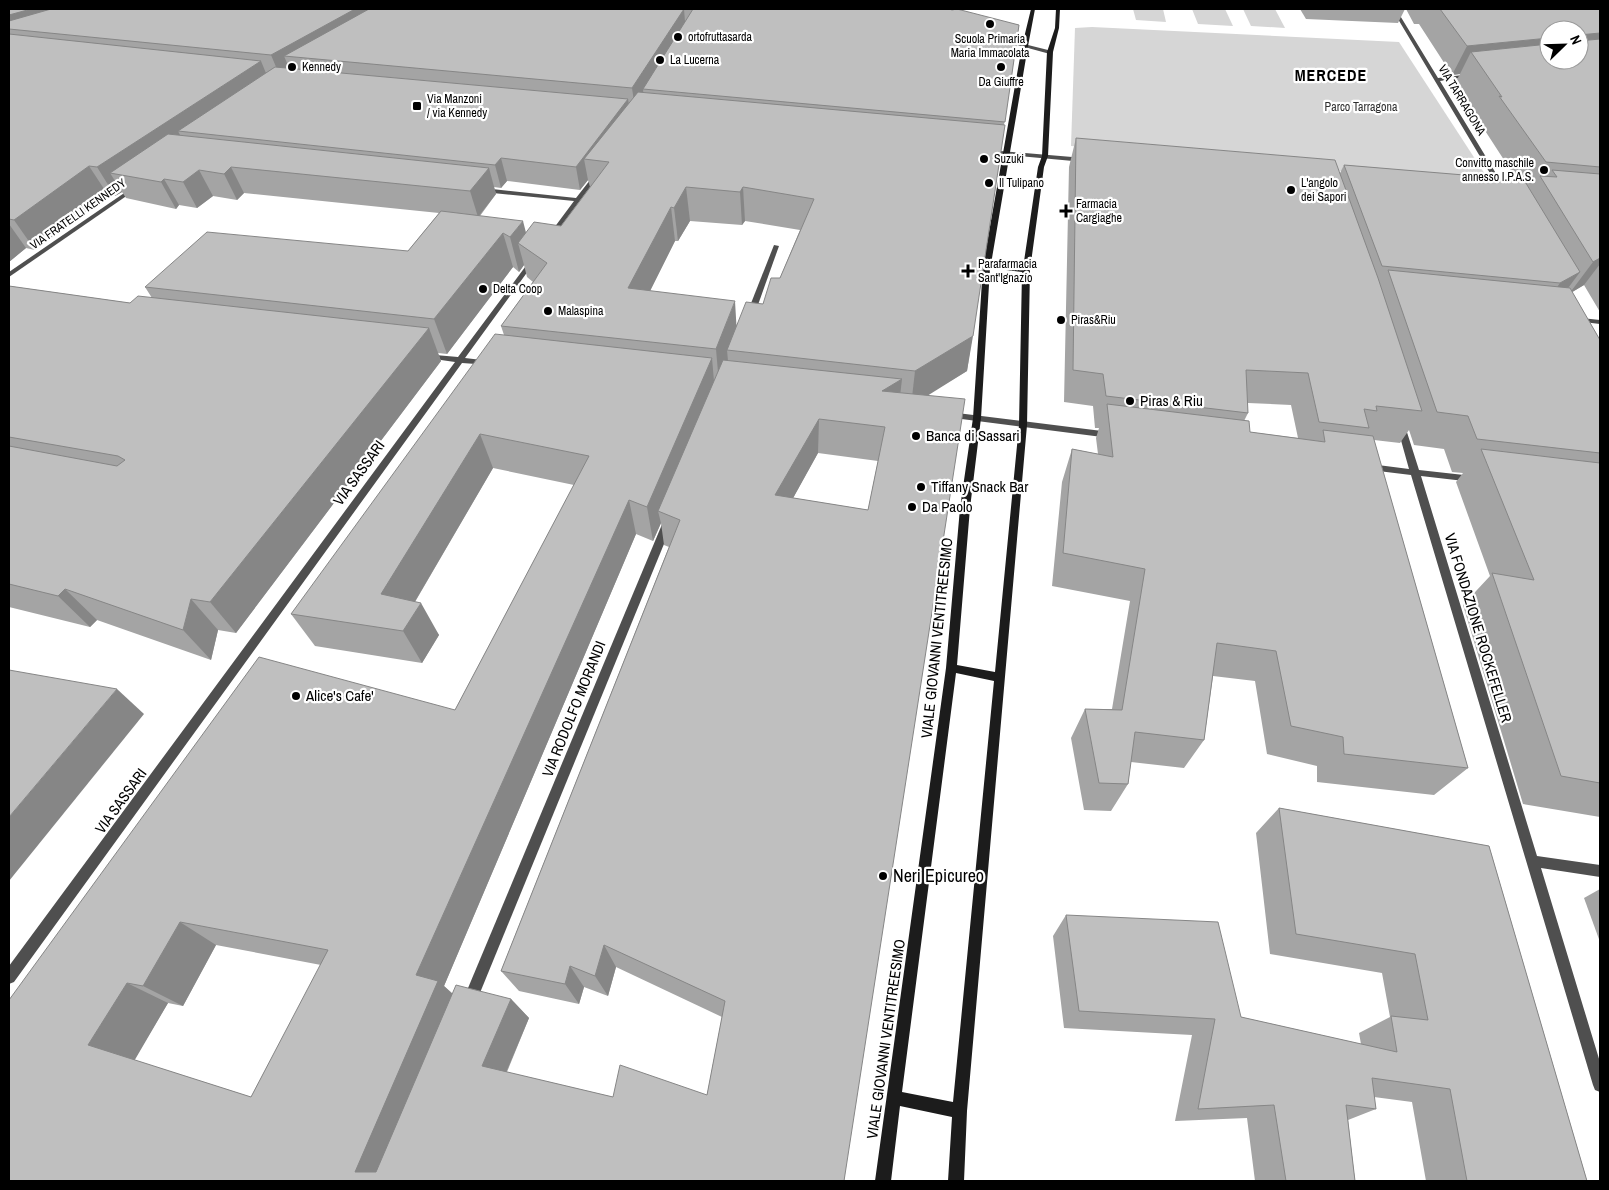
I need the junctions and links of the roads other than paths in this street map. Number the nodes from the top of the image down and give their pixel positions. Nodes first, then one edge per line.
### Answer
1 (1033, 9) edge
2 (1058, 9) edge
3 (1394, 9) edge
4 (998, 39) edge
5 (1025, 46) junction
6 (1050, 52) junction
7 (1474, 76) edge
8 (1437, 80) junction
9 (987, 152) edge
10 (1006, 154) junction
11 (1045, 156) junction
12 (1094, 161) edge
13 (601, 169) edge
14 (142, 183) edge
15 (478, 189) edge
16 (1498, 195) edge
17 (578, 200) junction
18 (776, 246) dead end
19 (987, 266) junction
20 (1026, 270) junction
21 (9, 275) edge
22 (1575, 319) edge
23 (1600, 322) edge
24 (746, 325) edge
25 (420, 355) edge
26 (459, 360) junction
27 (492, 363) edge
28 (1398, 413) edge
29 (938, 414) edge
30 (977, 418) junction
31 (1023, 425) junction
32 (1115, 436) edge
33 (1357, 465) edge
34 (1415, 472) junction
35 (1484, 481) edge
36 (674, 508) edge
37 (951, 668) junction
38 (1000, 677) junction
39 (1532, 861) junction
40 (1600, 871) edge
41 (9, 977) edge
42 (464, 1015) edge
43 (1600, 1086) edge
44 (893, 1097) junction
45 (960, 1111) junction
46 (883, 1181) edge
47 (956, 1181) edge

1 - 5 main road, VIALE GIOVANNI VENTITREESIMO
2 - 6 main road
3 - 8 street, VIA TARRAGONA
4 - 5 street
5 - 6 street
5 - 10 main road, VIALE GIOVANNI VENTITREESIMO
6 - 11 main road
7 - 8 street
8 - 16 street, VIA TARRAGONA
9 - 10 street
10 - 11 street
10 - 19 main road, VIALE GIOVANNI VENTITREESIMO
11 - 12 street
11 - 20 main road
13 - 17 street, VIA SASSARI
14 - 21 street, VIA FRATELLI KENNEDY
15 - 17 street
17 - 26 street, VIA SASSARI
18 - 24 street
19 - 20 main road
19 - 30 main road, VIALE GIOVANNI VENTITREESIMO
20 - 31 main road
22 - 23 street
25 - 26 street
26 - 27 street
26 - 41 street, VIA SASSARI
28 - 34 street, VIA FONDAZIONE ROCKEFELLER
29 - 30 street
30 - 31 street
30 - 37 main road, VIALE GIOVANNI VENTITREESIMO
31 - 32 street
31 - 38 main road
33 - 34 street
34 - 35 street
34 - 39 street, VIA FONDAZIONE ROCKEFELLER
36 - 42 street, VIA RODOLFO MORANDI
37 - 38 main road
37 - 44 main road, VIALE GIOVANNI VENTITREESIMO
38 - 45 main road
39 - 40 street
39 - 43 street, VIA FONDAZIONE ROCKEFELLER
44 - 45 main road
44 - 46 main road, VIALE GIOVANNI VENTITREESIMO
45 - 47 main road

